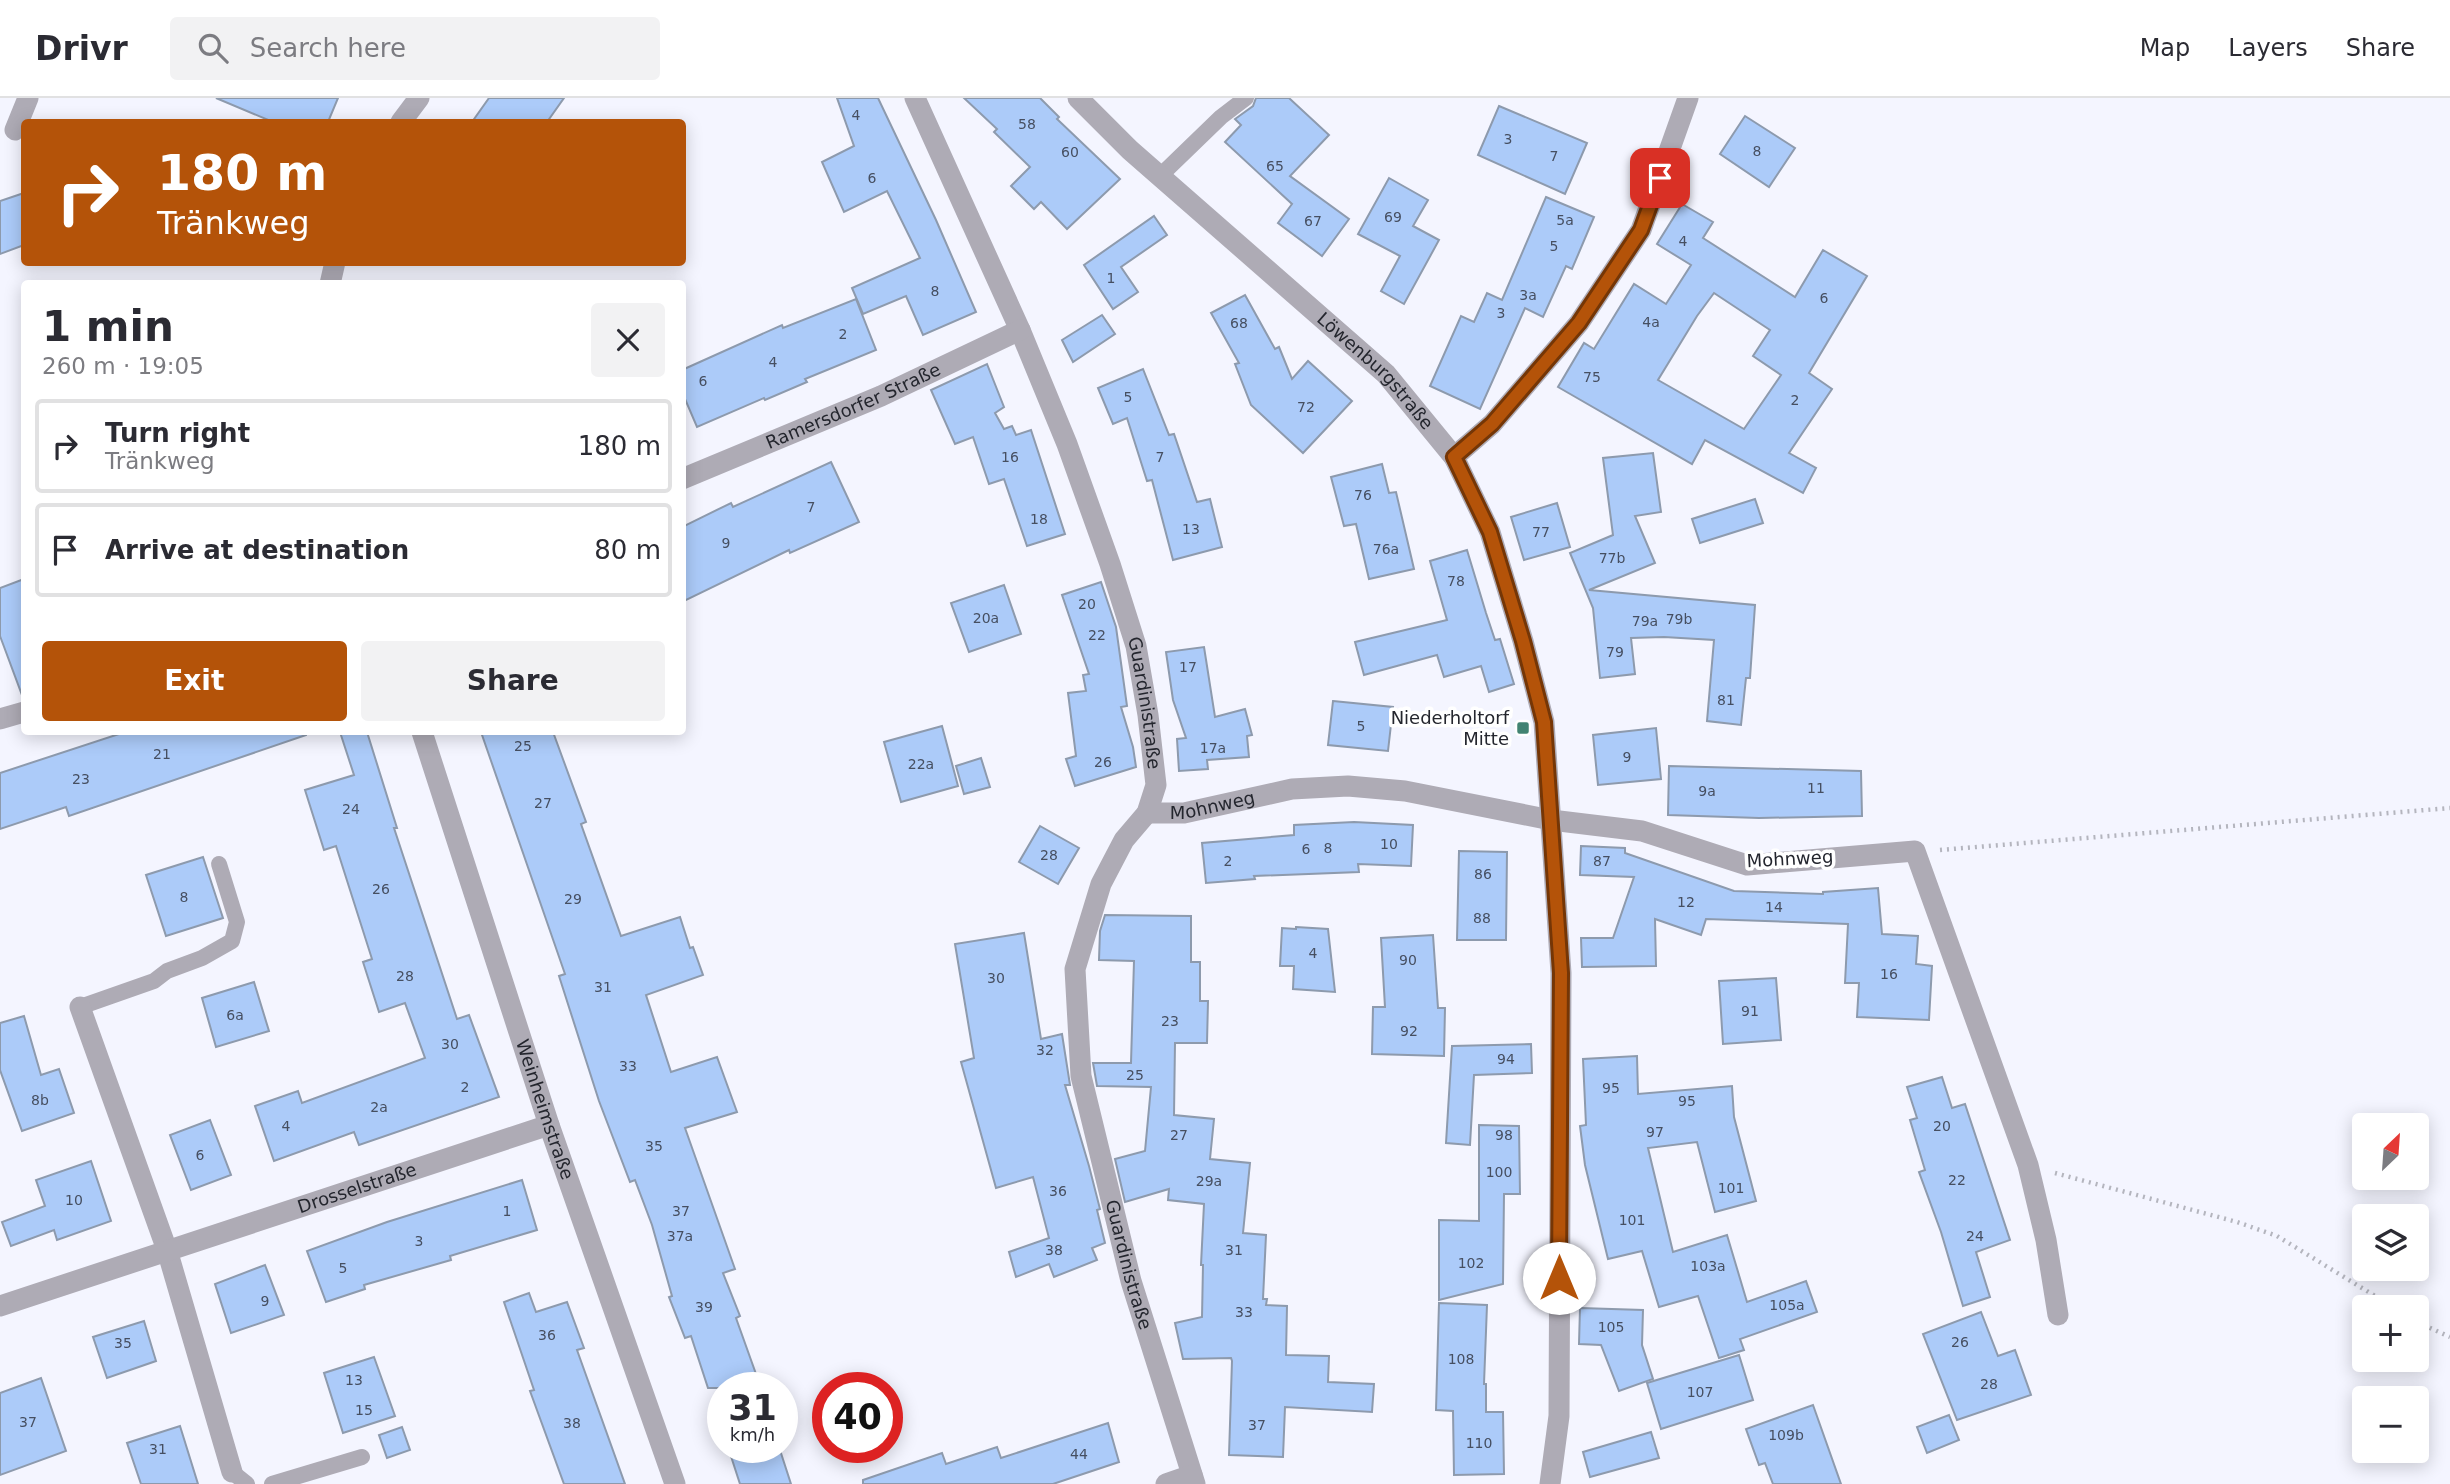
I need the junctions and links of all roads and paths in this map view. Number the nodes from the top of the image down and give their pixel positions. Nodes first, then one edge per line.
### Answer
1 (28, 98) edge
2 (419, 98) edge
3 (915, 98) edge
4 (1078, 98) edge
5 (1246, 98) edge
6 (1688, 98) edge
7 (403, 119) edge
8 (13, 132) edge
9 (1160, 176) junction
10 (1020, 330) junction
11 (1454, 457) junction
12 (686, 477) edge
13 (21, 713) edge
14 (0, 719) edge
15 (423, 735) edge
16 (2450, 808) edge
17 (1147, 813) junction
18 (1551, 820) junction
19 (1914, 851) junction
20 (219, 864) dead end
21 (80, 1007) joint
22 (549, 1125) junction
23 (2028, 1165) junction
24 (167, 1250) junction
25 (2373, 1295) edge
26 (0, 1306) edge
27 (2058, 1315) dead end
28 (2429, 1328) edge
29 (2450, 1338) edge
30 (362, 1457) dead end
31 (239, 1478) edge
32 (1194, 1480) edge
33 (272, 1484) edge
34 (676, 1484) edge
35 (1166, 1484) edge
36 (1550, 1484) edge

1 - 8 street
2 - 7 street
3 - 10 street, Guardinistraße
4 - 9 street, Löwenburgstraße
5 - 9 lane
6 - 11 street
9 - 11 street, Löwenburgstraße
10 - 12 street, Ramersdorfer Straße
10 - 17 street, Guardinistraße
11 - 18 street, Löwenburgstraße
13 - 14 street
15 - 22 street, Weinheimstraße
16 - 19 path
17 - 18 street, Mohnweg
17 - 32 street, Guardinistraße
18 - 19 street, Mohnweg
18 - 36 street, Löwenburgstraße
19 - 23 street
20 - 21 lane
21 - 24 street
22 - 24 street, Drosselstraße
22 - 34 street, Weinheimstraße
23 - 25 path
23 - 27 street
24 - 26 street, Drosselstraße
24 - 31 street
28 - 29 path
30 - 33 lane
32 - 35 street

